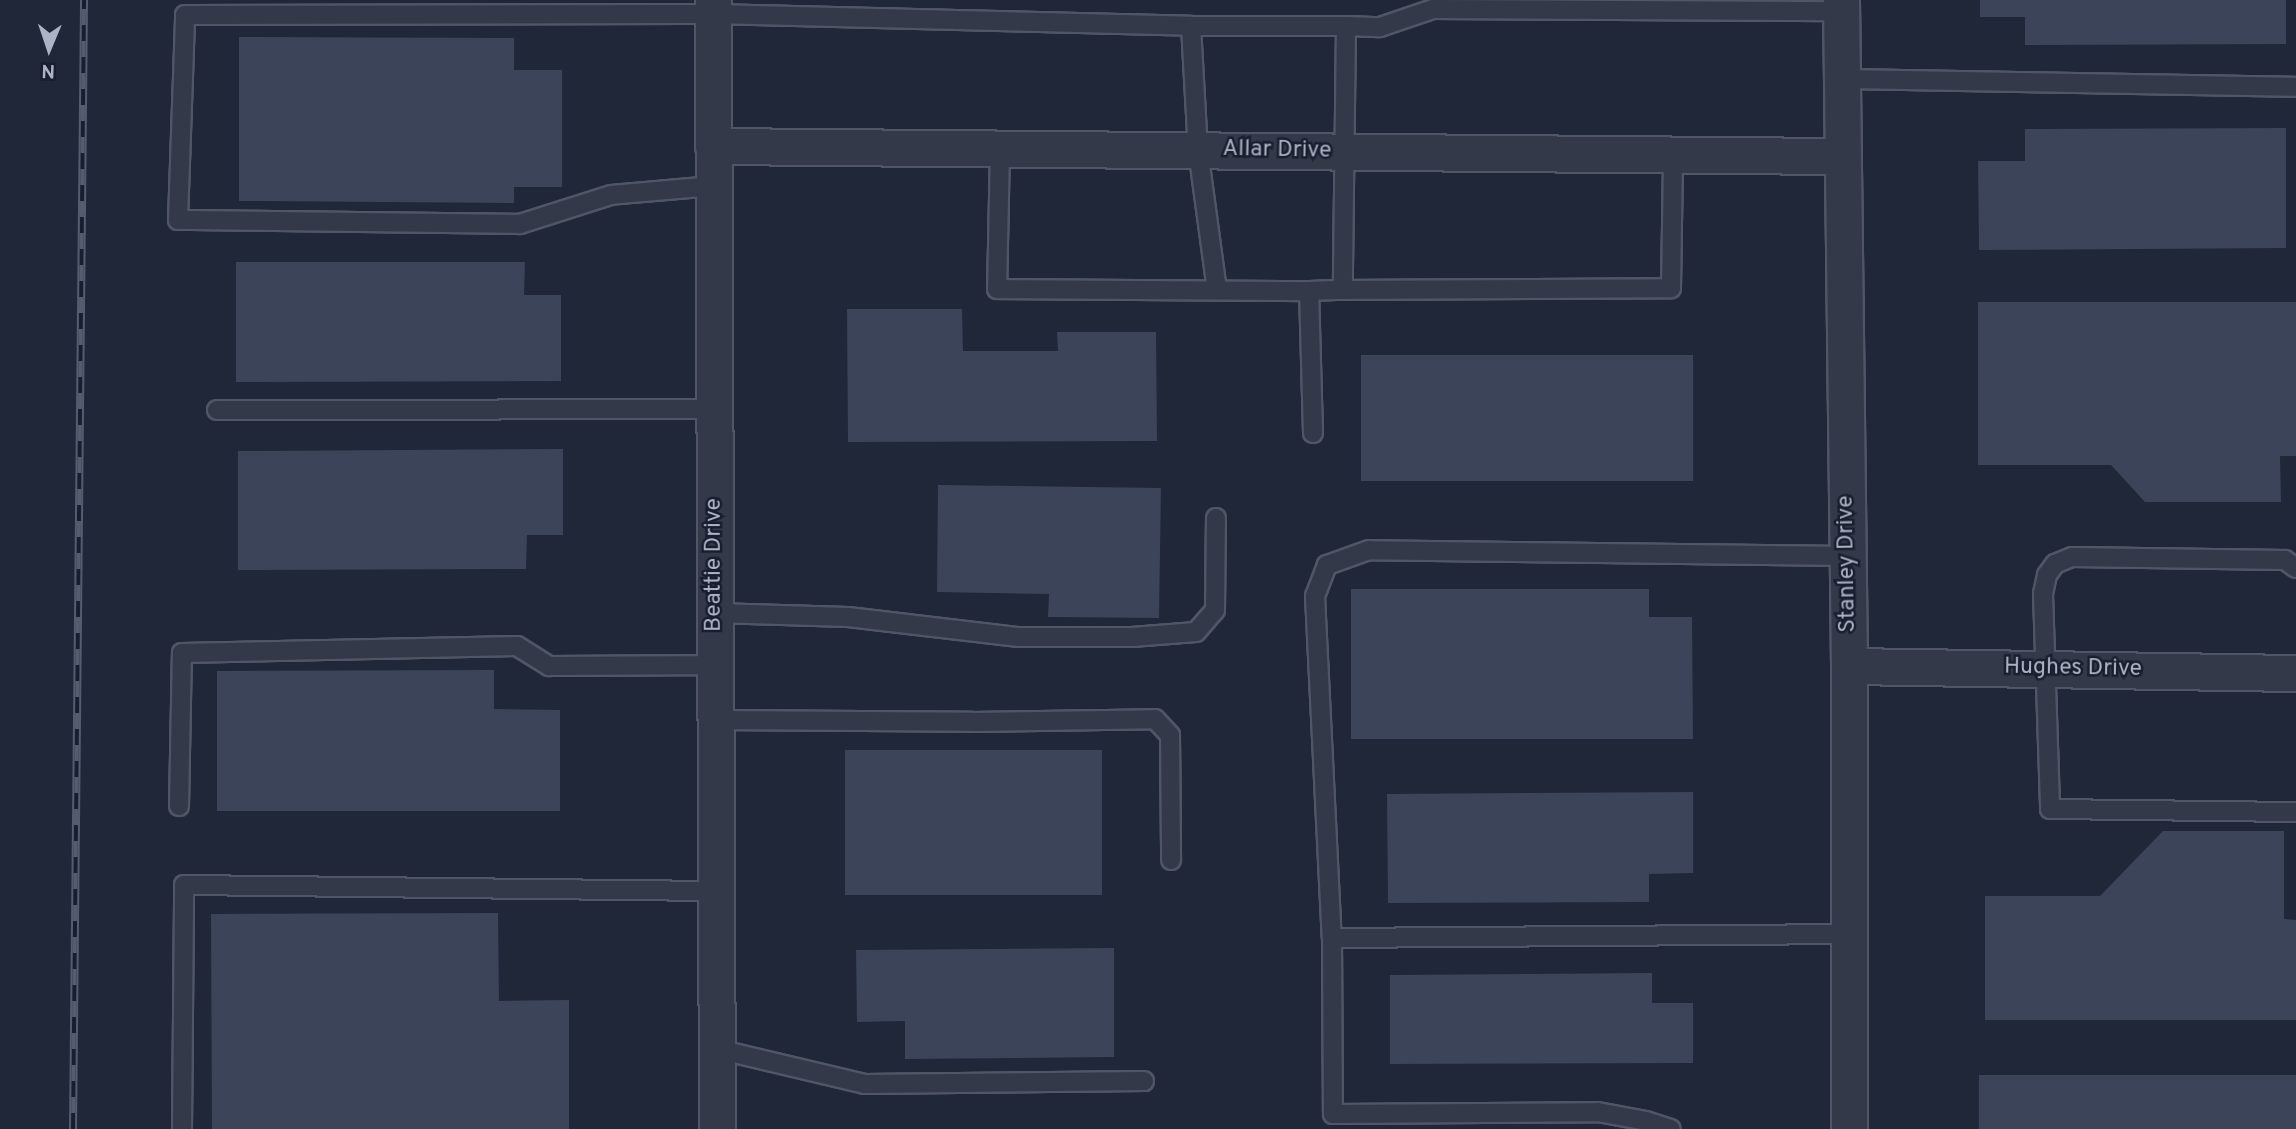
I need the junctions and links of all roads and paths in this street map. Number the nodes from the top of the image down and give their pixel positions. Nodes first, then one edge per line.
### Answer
1 (1841, 5) edge
2 (713, 7) edge
3 (1191, 26) junction
4 (1346, 26) junction
5 (1841, 79) junction
6 (2296, 87) edge
7 (713, 146) junction
8 (1000, 149) junction
9 (1198, 150) junction
10 (1345, 152) junction
11 (1673, 155) junction
12 (1841, 156) junction
13 (713, 186) junction
14 (1217, 290) junction
15 (1343, 290) junction
16 (1309, 291) junction
17 (714, 409) junction
18 (217, 410) dead end
19 (1312, 433) dead end
20 (1216, 518) dead end
21 (1847, 556) junction
22 (2296, 568) edge
23 (715, 613) junction
24 (715, 664) junction
25 (1849, 666) junction
26 (2045, 669) junction
27 (2296, 673) edge
28 (715, 720) junction
29 (179, 806) dead end
30 (2296, 812) edge
31 (1171, 860) dead end
32 (716, 891) junction
33 (1849, 934) junction
34 (1332, 938) junction
35 (717, 1049) junction
36 (1143, 1081) dead end
37 (1333, 1121) edge
38 (182, 1129) edge
39 (718, 1129) edge
40 (1671, 1129) edge
41 (1849, 1129) edge

1 - 4 lane
1 - 5 street, Stanley Drive
2 - 3 lane
2 - 7 street, Beattie Drive
2 - 13 lane
3 - 4 lane
3 - 9 lane
4 - 10 lane
5 - 6 lane
5 - 12 street, Stanley Drive
7 - 8 street, Allar Drive
7 - 13 street, Beattie Drive
8 - 9 street, Allar Drive
8 - 14 lane
9 - 10 street, Allar Drive
9 - 14 lane
10 - 11 street, Allar Drive
10 - 15 lane
11 - 12 street, Allar Drive
11 - 15 lane
12 - 21 street, Stanley Drive
13 - 17 street, Beattie Drive
14 - 16 lane
15 - 16 lane
16 - 19 lane
17 - 18 lane
17 - 23 street, Beattie Drive
20 - 23 lane
21 - 25 street, Stanley Drive
21 - 34 lane
22 - 26 lane
23 - 24 street, Beattie Drive
24 - 28 street, Beattie Drive
24 - 29 lane
25 - 26 street, Hughes Drive
25 - 33 street, Stanley Drive
26 - 27 street, Hughes Drive
26 - 30 lane
28 - 31 lane
28 - 32 street, Beattie Drive
32 - 35 street, Beattie Drive
32 - 38 lane
33 - 34 lane
33 - 41 street, Stanley Drive
34 - 37 lane
35 - 36 lane
35 - 39 street, Beattie Drive
37 - 40 lane

